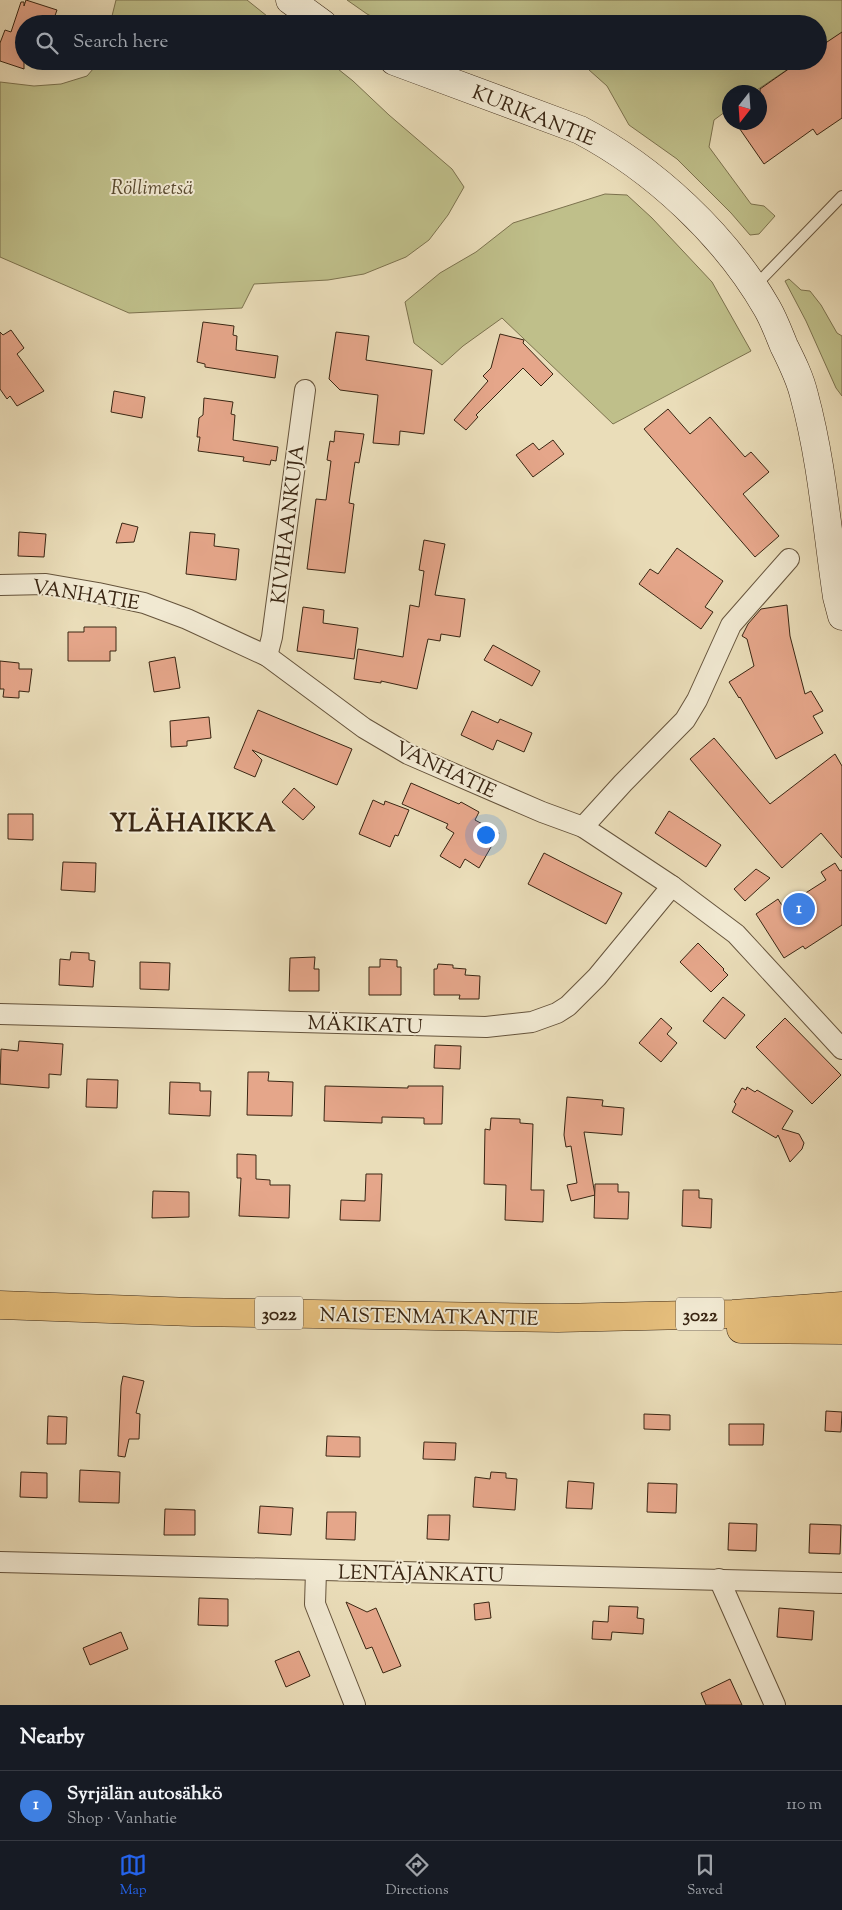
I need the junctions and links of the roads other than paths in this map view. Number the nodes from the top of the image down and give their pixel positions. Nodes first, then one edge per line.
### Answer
1 (290, 0) edge
2 (311, 15) edge
3 (418, 70) edge
4 (842, 196) edge
5 (754, 288) junction
6 (304, 390) dead end
7 (834, 510) edge
8 (788, 559) dead end
9 (0, 585) edge
10 (842, 616) edge
11 (267, 656) junction
12 (583, 827) junction
13 (672, 886) junction
14 (0, 1014) edge
15 (842, 1049) edge
16 (0, 1305) edge
17 (842, 1306) edge
18 (558, 1318) junction
19 (842, 1330) edge
20 (0, 1562) edge
21 (316, 1570) junction
22 (720, 1579) junction
23 (842, 1583) edge
24 (355, 1705) edge
25 (775, 1705) edge

1 - 2 main road
3 - 5 main road, KURIKANTIE
4 - 5 lane
5 - 7 main road, KURIKANTIE
6 - 11 street, KIVIHAANKUJA
7 - 10 main road, KURIKANTIE
8 - 12 street
9 - 11 street, VANHATIE
11 - 12 street, VANHATIE
12 - 13 street, VANHATIE
13 - 14 street, MÄKIKATU
13 - 15 street, VANHATIE
16 - 18 main road, NAISTENMATKANTIE / 3022
17 - 18 main road, NAISTENMATKANTIE / 3022
18 - 19 main road, NAISTENMATKANTIE / 3022
20 - 21 street, LENTÄJÄNKATU
21 - 22 street, LENTÄJÄNKATU
21 - 24 street
22 - 23 street, LENTÄJÄNKATU
22 - 25 street

